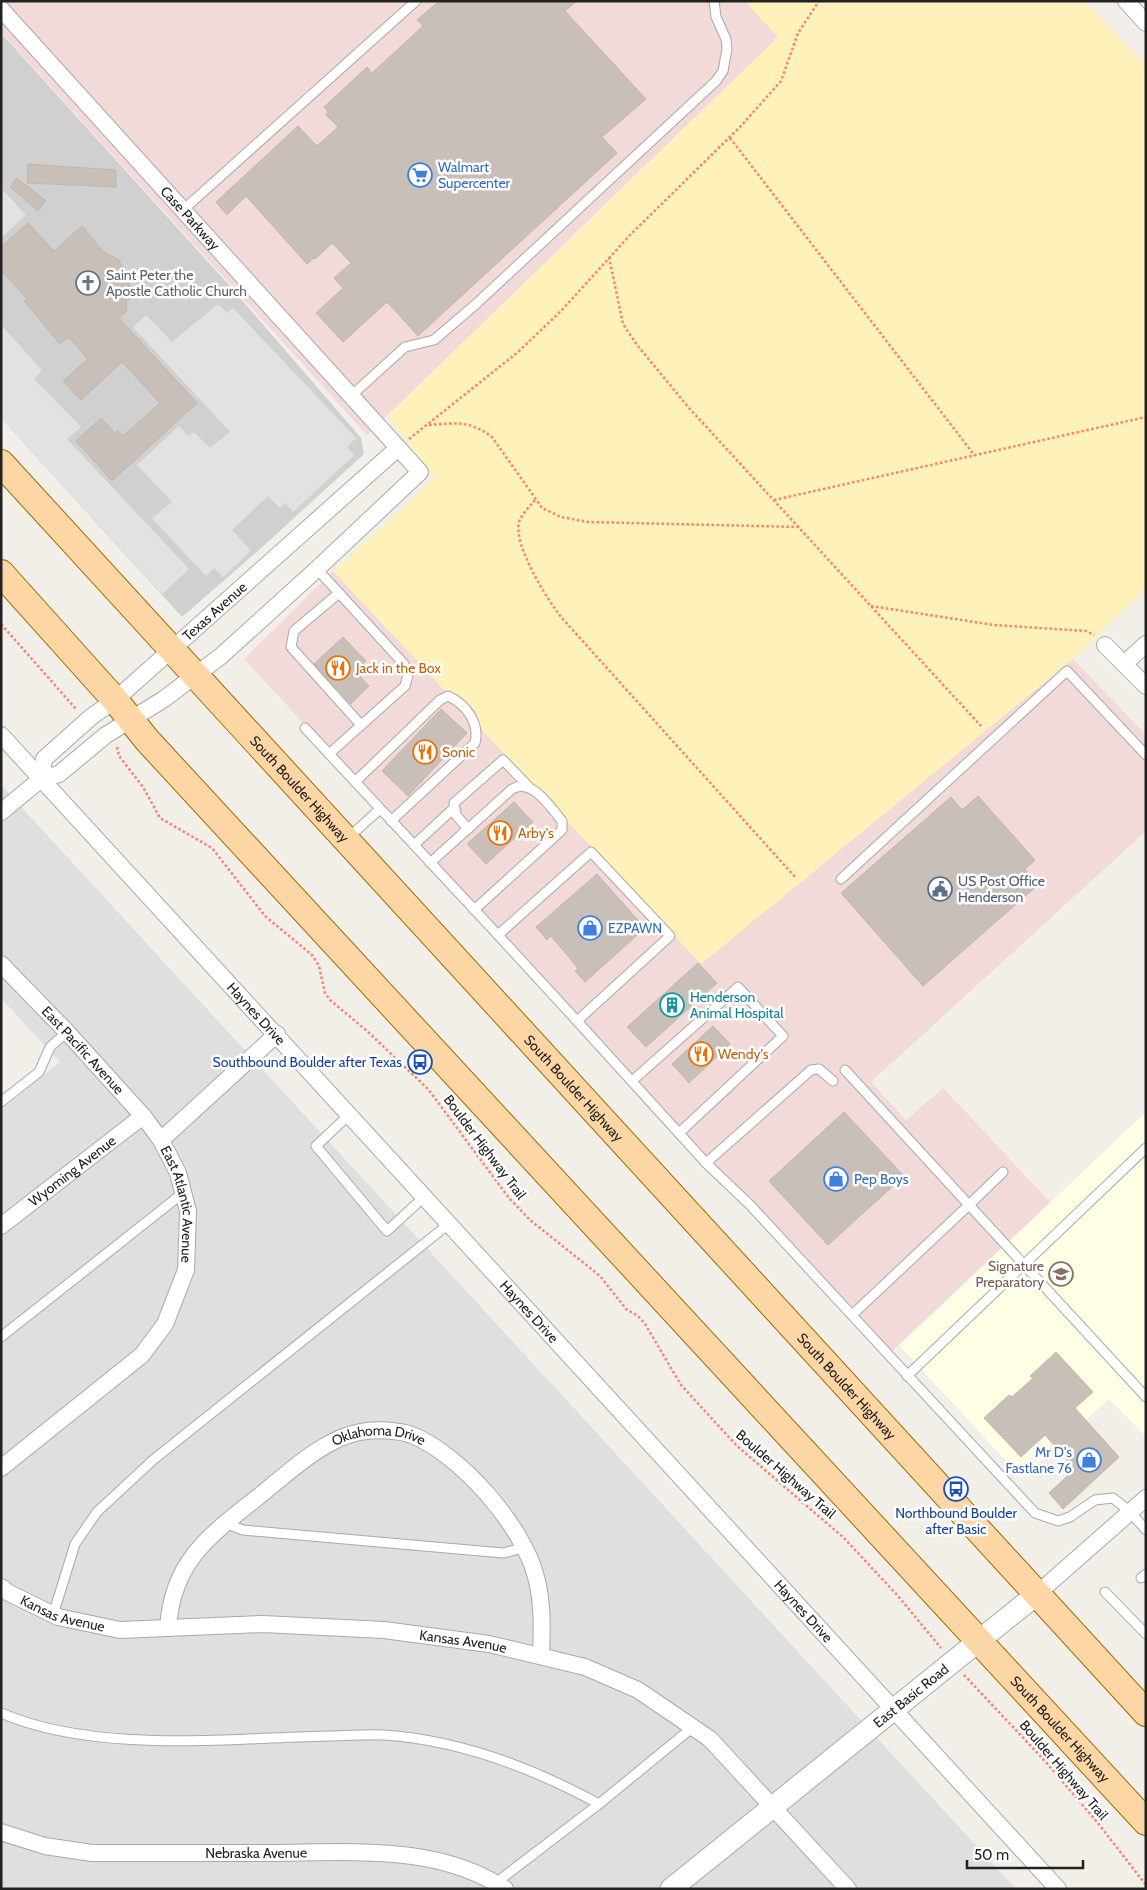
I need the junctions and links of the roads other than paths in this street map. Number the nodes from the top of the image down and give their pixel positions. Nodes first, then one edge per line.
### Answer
1 (416, 1) edge
2 (714, 1) edge
3 (1126, 1) edge
4 (1, 9) edge
5 (1146, 23) edge
6 (183, 210) junction
7 (351, 396) junction
8 (398, 448) junction
9 (1, 463) edge
10 (317, 569) junction
11 (1, 573) edge
12 (339, 593) junction
13 (1146, 644) edge
14 (1105, 645) road end
15 (170, 649) junction
16 (1124, 664) junction
17 (194, 675) junction
18 (1146, 686) edge
19 (115, 700) junction
20 (131, 720) junction
21 (361, 725) junction
22 (305, 728) dead end
23 (1, 735) edge
24 (329, 754) junction
25 (1146, 755) edge
26 (41, 779) junction
27 (355, 782) junction
28 (529, 787) junction
29 (454, 808) junction
30 (380, 809) junction
31 (1, 812) edge
32 (391, 821) junction
33 (468, 829) junction
34 (346, 840) junction
35 (414, 845) junction
36 (430, 863) junction
37 (841, 878) dead end
38 (474, 910) junction
39 (498, 935) junction
40 (1, 964) edge
41 (577, 1021) junction
42 (67, 1032) junction
43 (277, 1034) junction
44 (845, 1070) dead end
45 (632, 1081) junction
46 (833, 1081) dead end
47 (1, 1102) edge
48 (350, 1114) junction
49 (143, 1116) junction
50 (679, 1133) junction
51 (161, 1140) junction
52 (1146, 1148) edge
53 (706, 1163) junction
54 (1003, 1172) dead end
55 (183, 1193) junction
56 (425, 1196) junction
57 (969, 1205) junction
58 (450, 1223) junction
59 (1, 1226) edge
60 (1025, 1264) junction
61 (852, 1315) junction
62 (1, 1337) edge
63 (907, 1376) junction
64 (1146, 1397) edge
65 (1, 1468) edge
66 (1146, 1498) edge
67 (1130, 1512) junction
68 (225, 1523) junction
69 (1146, 1530) edge
70 (524, 1548) junction
71 (1, 1587) edge
72 (1105, 1592) dead end
73 (1037, 1594) junction
74 (53, 1615) junction
75 (168, 1628) junction
76 (1146, 1634) edge
77 (980, 1640) junction
78 (541, 1656) junction
79 (895, 1710) junction
80 (1, 1713) edge
81 (1146, 1713) edge
82 (693, 1727) junction
83 (599, 1804) junction
84 (774, 1807) junction
85 (1146, 1822) edge
86 (1, 1832) edge
87 (496, 1887) edge
88 (843, 1887) edge
89 (671, 1889) edge
90 (1058, 1889) edge

1 - 6 lane
2 - 7 lane
3 - 5 street
4 - 6 street, Case Parkway
6 - 7 street, Case Parkway
7 - 8 street, Case Parkway
8 - 10 street, Case Parkway
8 - 15 street, Texas Avenue
9 - 15 main road, South Boulder Highway
10 - 12 lane
10 - 17 street
11 - 19 main road, South Boulder Highway
12 - 21 lane
12 - 21 lane
13 - 16 street
14 - 16 street
15 - 17 main road, South Boulder Highway
15 - 19 street, Texas Avenue
16 - 18 street
17 - 20 street
17 - 34 main road, South Boulder Highway
19 - 20 main road, South Boulder Highway
19 - 26 street, Texas Avenue
20 - 26 street
20 - 77 main road, South Boulder Highway
21 - 24 lane
22 - 24 lane
23 - 26 street, Haynes Drive
24 - 27 lane
25 - 37 lane
26 - 31 street
26 - 43 street, Haynes Drive
27 - 30 lane
27 - 32 lane
28 - 29 lane
28 - 33 lane
28 - 38 lane
29 - 33 lane
29 - 35 lane
30 - 32 lane
30 - 34 lane
32 - 35 lane
33 - 36 lane
34 - 73 main road, South Boulder Highway
35 - 36 lane
36 - 38 lane
38 - 39 lane
39 - 41 lane
39 - 41 lane
40 - 42 street, East Pacific Avenue
41 - 45 lane
42 - 47 lane
42 - 49 street, East Pacific Avenue
43 - 48 street, Haynes Drive
43 - 51 street, East Atlantic Avenue
44 - 57 lane
45 - 50 lane
45 - 50 lane
46 - 53 lane
48 - 56 street, Haynes Drive
48 - 56 lane
49 - 51 street, East Pacific Avenue
49 - 59 street, Wyoming Avenue
50 - 53 lane
51 - 55 street, East Atlantic Avenue
52 - 60 lane
53 - 61 lane
54 - 57 lane
55 - 62 lane
55 - 65 street, East Atlantic Avenue
56 - 58 street, Haynes Drive
57 - 60 lane
57 - 61 lane
58 - 74 lane
58 - 79 street, Haynes Drive
60 - 63 lane
60 - 64 lane
61 - 63 lane
63 - 67 lane
66 - 67 street, East Basic Road
67 - 69 lane
67 - 73 street, East Basic Road
68 - 70 lane
68 - 70 street, Oklahoma Drive
68 - 75 street, Oklahoma Drive
70 - 78 street, Oklahoma Drive
71 - 74 street, Kansas Avenue
72 - 76 lane
73 - 77 street, East Basic Road
73 - 81 main road, South Boulder Highway
74 - 75 street, Kansas Avenue
75 - 78 street, Kansas Avenue
77 - 79 street, East Basic Road
77 - 85 main road, South Boulder Highway
78 - 82 street, Kansas Avenue
79 - 84 street, East Basic Road
79 - 90 street, Haynes Drive
80 - 83 lane
82 - 83 lane
82 - 84 street, Kansas Avenue
83 - 87 lane
84 - 88 street, Kansas Avenue
84 - 89 street, East Basic Road
86 - 87 street, Nebraska Avenue

